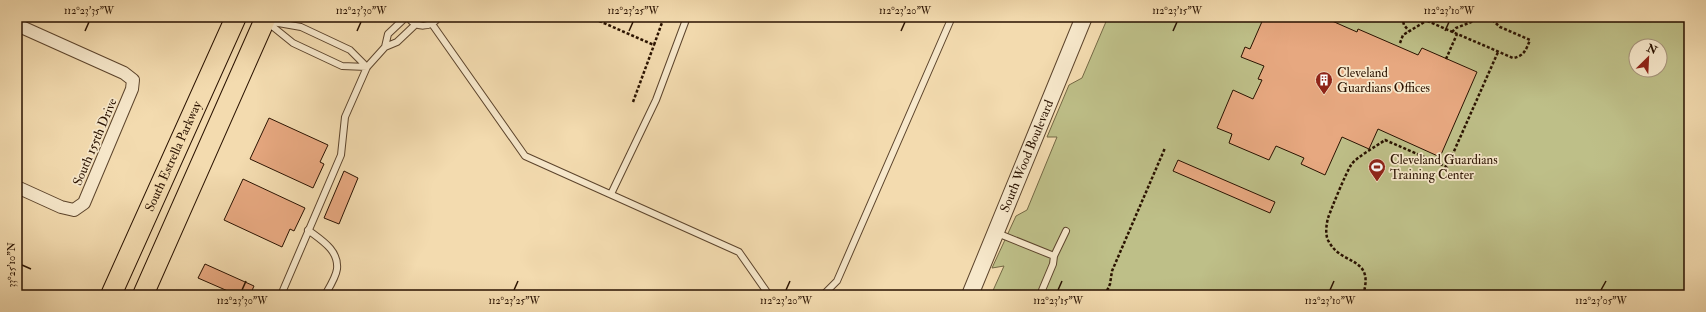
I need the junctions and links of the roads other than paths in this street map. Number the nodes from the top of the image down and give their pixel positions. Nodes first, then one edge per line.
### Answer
1 (236, 17) edge
2 (407, 17) edge
3 (439, 17) edge
4 (688, 17) edge
5 (952, 17) edge
6 (1084, 17) edge
7 (262, 18) edge
8 (416, 24) junction
9 (432, 24) junction
10 (17, 26) edge
11 (385, 47) junction
12 (367, 68) junction
13 (17, 187) edge
14 (611, 194) junction
15 (308, 230) junction
16 (1066, 231) dead end
17 (995, 232) junction
18 (1054, 256) junction
19 (111, 295) edge
20 (143, 295) edge
21 (281, 295) edge
22 (325, 295) edge
23 (769, 295) edge
24 (823, 295) edge
25 (970, 295) edge
26 (1040, 295) edge

1 - 19 main road, South Estrella Parkway
2 - 8 lane
2 - 11 lane
3 - 9 lane
4 - 14 lane
5 - 24 lane
6 - 17 street, South Wood Boulevard
7 - 12 lane
7 - 12 lane
7 - 20 main road
8 - 9 lane
8 - 11 lane
9 - 14 lane
10 - 13 street, South 155th Drive
11 - 12 lane
12 - 15 lane
14 - 23 lane
15 - 21 lane
15 - 22 lane
16 - 18 lane
17 - 18 lane
17 - 25 street, South Wood Boulevard
18 - 26 lane

